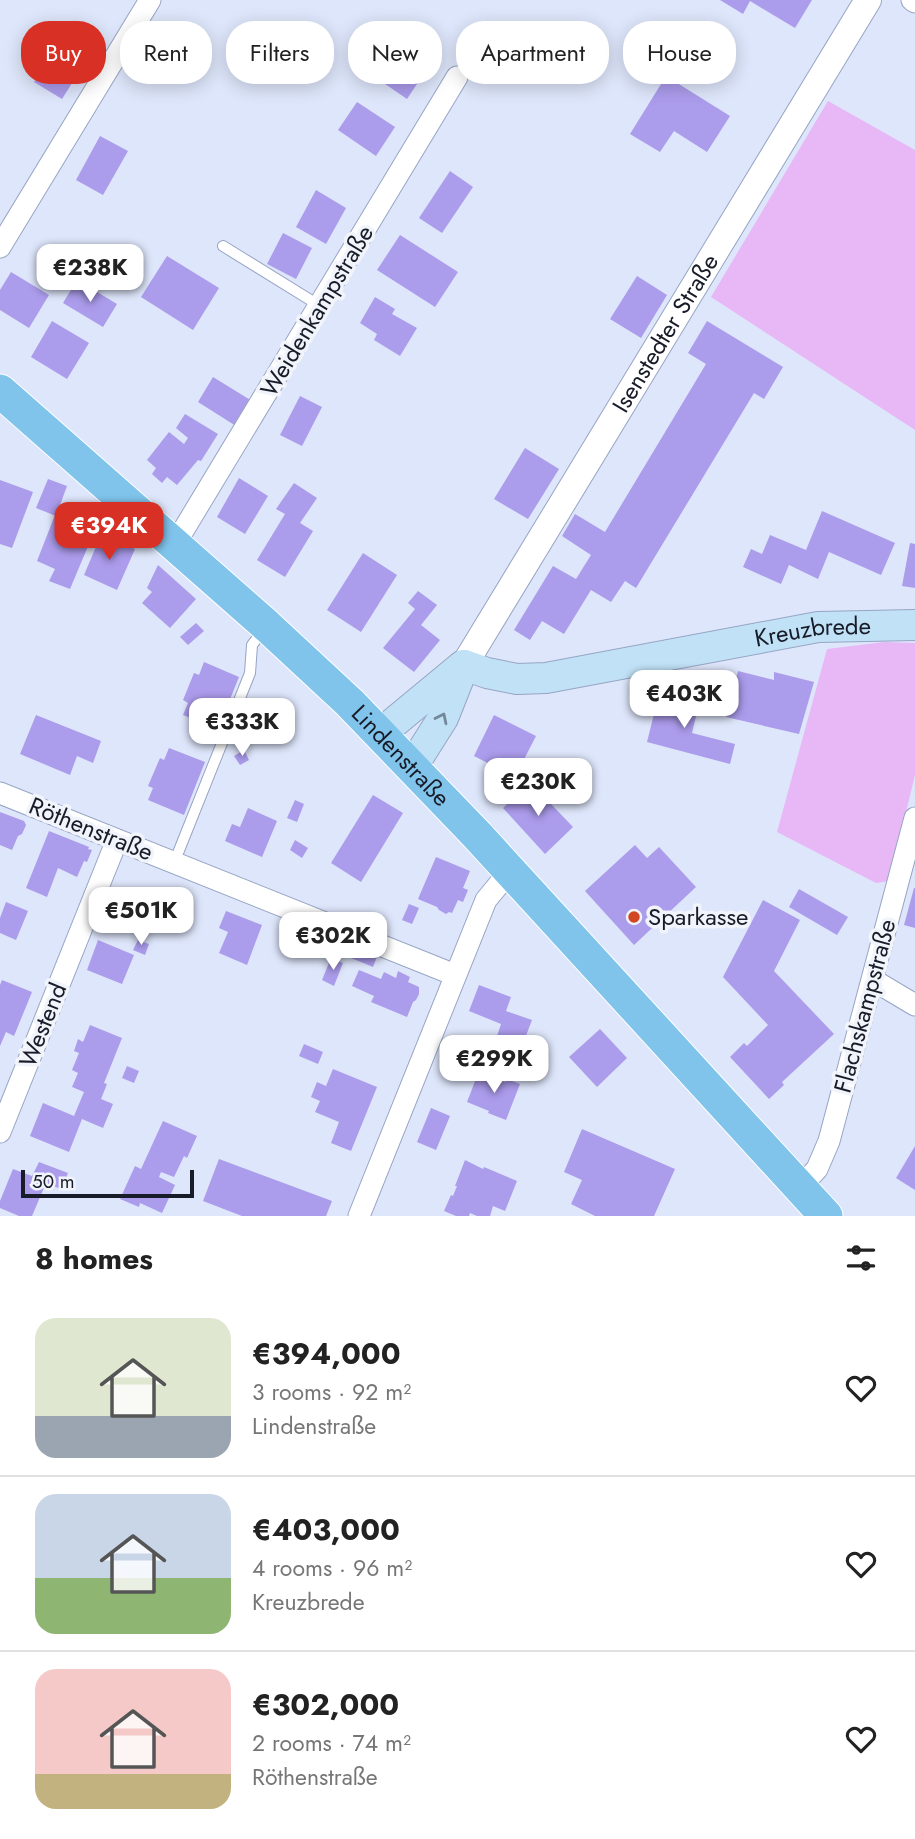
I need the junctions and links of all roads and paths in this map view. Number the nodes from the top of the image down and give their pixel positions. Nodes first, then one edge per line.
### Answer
1 (150, 0) edge
2 (868, 0) edge
3 (456, 79) edge
4 (223, 246) dead end
5 (0, 247) edge
6 (320, 306) junction
7 (0, 391) edge
8 (175, 544) junction
9 (915, 625) edge
10 (267, 626) junction
11 (464, 665) junction
12 (380, 734) junction
13 (412, 767) junction
14 (0, 793) edge
15 (915, 818) edge
16 (117, 840) junction
17 (174, 863) junction
18 (509, 871) junction
19 (455, 975) junction
20 (873, 980) junction
21 (915, 1005) edge
22 (0, 1132) edge
23 (800, 1187) junction
24 (359, 1216) edge
25 (826, 1216) edge

1 - 5 street
2 - 11 street, Isenstedter Straße
3 - 6 street, Weidenkampstraße
4 - 6 lane
6 - 8 street, Weidenkampstraße
7 - 8 main road, Lindenstraße
8 - 10 main road, Lindenstraße
9 - 11 main road, Kreuzbrede
10 - 12 main road, Lindenstraße
10 - 17 lane
11 - 12 main road, Isenstedter Straße
13 -> 11 main road, Isenstedter Straße
12 - 13 main road, Lindenstraße
13 - 18 main road, Lindenstraße
14 - 16 street, Röthenstraße
15 - 20 street, Flachskampstraße
16 - 17 street, Röthenstraße
16 - 22 street, Westend
17 - 19 street, Röthenstraße
18 - 19 street
18 - 23 main road, Lindenstraße
19 - 24 street
20 - 21 street
20 - 23 street, Flachskampstraße
23 - 25 main road, Lindenstraße

